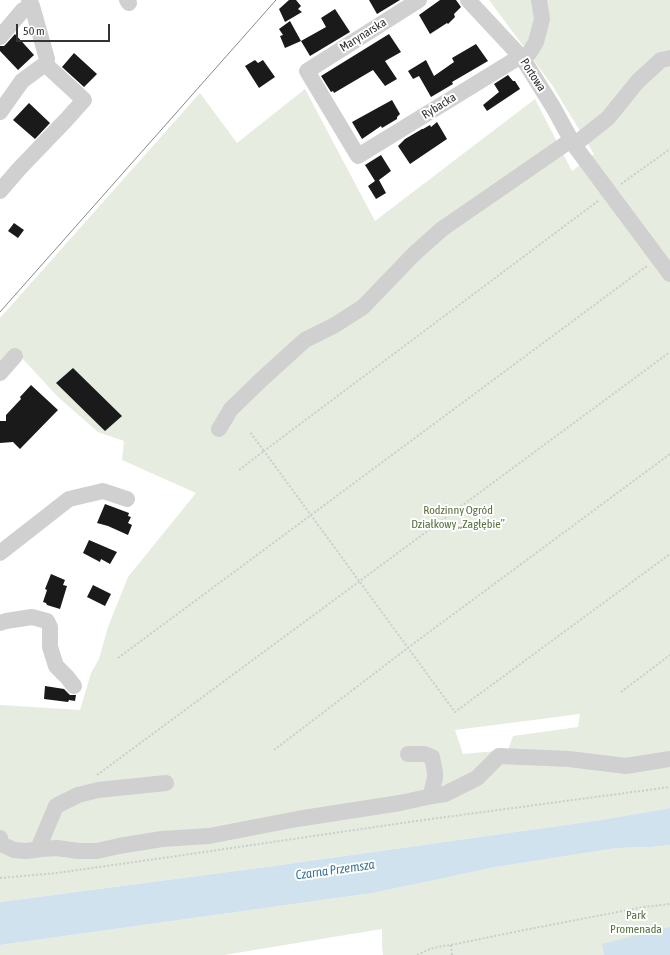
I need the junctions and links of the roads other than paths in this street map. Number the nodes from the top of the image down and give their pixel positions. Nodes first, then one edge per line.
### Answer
1 (420, 0) edge
2 (468, 0) edge
3 (540, 0) edge
4 (30, 3) edge
5 (0, 37) edge
6 (522, 58) junction
7 (670, 58) edge
8 (44, 64) junction
9 (0, 112) edge
10 (572, 142) junction
11 (358, 156) joint
12 (0, 191) edge
13 (670, 274) edge
14 (15, 356) dead end
15 (0, 373) edge
16 (219, 429) dead end
17 (127, 499) dead end
18 (0, 553) edge
19 (0, 623) edge
20 (74, 686) dead end
21 (408, 754) dead end
22 (670, 759) edge
23 (166, 783) dead end
24 (432, 796) junction
25 (0, 838) edge
26 (41, 849) junction

1 - 11 street, Marynarska
2 - 6 street, Portowa
3 - 6 street, Rybacka
4 - 5 street
4 - 8 street
6 - 10 street, Portowa
6 - 11 street, Rybacka
7 - 10 street
8 - 9 street
8 - 12 street
10 - 13 street, Portowa
10 - 16 street
14 - 15 street
17 - 18 street
19 - 20 street
21 - 24 street
22 - 24 street
23 - 26 street
24 - 26 street
25 - 26 street

